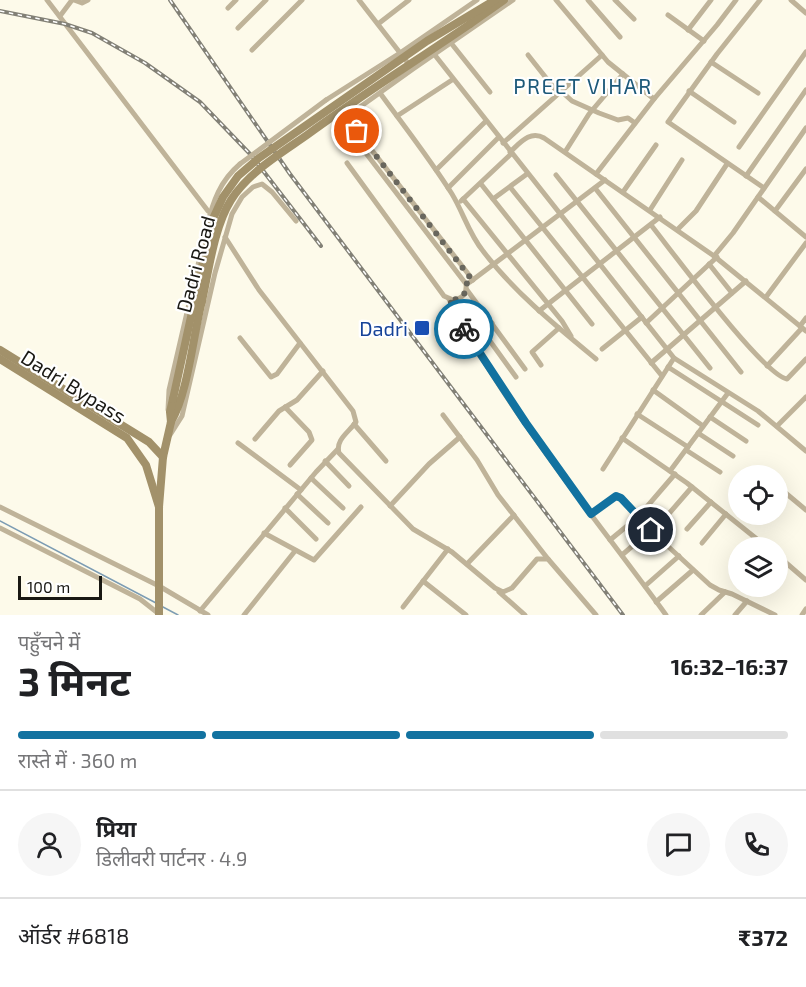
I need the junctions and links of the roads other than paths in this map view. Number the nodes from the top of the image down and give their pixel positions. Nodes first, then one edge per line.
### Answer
1 (47, 0) edge
2 (73, 0) edge
3 (88, 0) edge
4 (236, 0) edge
5 (266, 0) edge
6 (302, 0) edge
7 (358, 0) edge
8 (408, 0) edge
9 (477, 0) edge
10 (495, 0) edge
11 (504, 0) edge
12 (513, 0) edge
13 (556, 0) edge
14 (588, 0) edge
15 (615, 0) edge
16 (711, 0) edge
17 (736, 0) edge
18 (760, 0) edge
19 (791, 0) edge
20 (228, 8) dead end
21 (806, 13) edge
22 (668, 15) dead end
23 (60, 16) junction
24 (634, 20) dead end
25 (378, 24) junction
26 (238, 28) dead end
27 (688, 30) junction
28 (620, 37) dead end
29 (704, 41) junction
30 (451, 43) junction
31 (252, 50) dead end
32 (806, 52) edge
33 (400, 53) junction
34 (434, 54) junction
35 (528, 55) dead end
36 (602, 55) junction
37 (711, 62) junction
38 (413, 69) junction
39 (623, 74) junction
40 (452, 80) junction
41 (806, 90) edge
42 (689, 91) junction
43 (490, 92) dead end
44 (560, 92) junction
45 (380, 93) junction
46 (758, 93) dead end
47 (654, 99) junction
48 (592, 110) junction
49 (397, 116) junction
50 (346, 117) junction
51 (486, 122) junction
52 (734, 122) dead end
53 (635, 123) junction
54 (806, 128) edge
55 (500, 141) junction
56 (656, 145) dead end
57 (739, 147) dead end
58 (565, 152) junction
59 (511, 153) junction
60 (682, 160) dead end
61 (347, 163) dead end
62 (727, 164) junction
63 (806, 169) edge
64 (436, 171) junction
65 (527, 174) junction
66 (596, 174) junction
67 (556, 175) dead end
68 (746, 176) junction
69 (605, 180) junction
70 (481, 184) junction
71 (510, 187) junction
72 (448, 188) junction
73 (595, 188) junction
74 (764, 188) junction
75 (623, 192) junction
76 (758, 197) junction
77 (463, 199) junction
78 (493, 199) junction
79 (577, 201) junction
80 (457, 204) junction
81 (650, 210) junction
82 (208, 211) dead end
83 (775, 211) junction
84 (560, 214) junction
85 (660, 217) junction
86 (296, 221) dead end
87 (651, 225) junction
88 (543, 227) junction
89 (678, 229) junction
90 (225, 237) junction
91 (806, 237) edge
92 (633, 238) junction
93 (526, 241) junction
94 (806, 243) edge
95 (617, 252) junction
96 (509, 254) junction
97 (716, 257) junction
98 (709, 264) junction
99 (495, 265) junction
100 (600, 265) junction
101 (582, 278) junction
102 (693, 279) junction
103 (472, 280) junction
104 (746, 281) junction
105 (467, 287) junction
106 (566, 290) junction
107 (732, 293) junction
108 (678, 294) junction
109 (766, 297) junction
110 (449, 299) junction
111 (548, 304) junction
112 (716, 307) junction
113 (662, 308) junction
114 (539, 311) junction
115 (642, 317) junction
116 (806, 318) edge
117 (699, 320) junction
118 (492, 323) junction
119 (646, 323) junction
120 (592, 324) dead end
121 (559, 328) junction
122 (803, 328) edge
123 (482, 330) junction
124 (625, 331) junction
125 (683, 335) junction
126 (240, 338) dead end
127 (469, 339) junction
128 (572, 339) junction
129 (300, 343) junction
130 (602, 349) dead end
131 (667, 349) junction
132 (0, 350) edge
133 (674, 358) junction
134 (0, 359) edge
135 (596, 359) dead end
136 (806, 359) edge
137 (651, 363) junction
138 (541, 365) dead end
139 (767, 366) junction
140 (668, 367) junction
141 (710, 368) dead end
142 (525, 369) dead end
143 (323, 371) junction
144 (741, 372) dead end
145 (662, 376) junction
146 (516, 377) dead end
147 (653, 390) junction
148 (728, 393) junction
149 (806, 397) edge
150 (722, 402) junction
151 (285, 407) junction
152 (637, 414) junction
153 (443, 415) dead end
154 (710, 417) junction
155 (354, 423) junction
156 (758, 425) dead end
157 (170, 426) junction
158 (703, 426) junction
159 (777, 426) junction
160 (698, 433) junction
161 (460, 437) junction
162 (622, 438) junction
163 (167, 439) junction
164 (255, 439) dead end
165 (746, 441) dead end
166 (238, 443) dead end
167 (687, 448) junction
168 (338, 449) junction
169 (806, 451) edge
170 (733, 456) dead end
171 (163, 457) junction
172 (386, 460) dead end
173 (325, 461) junction
174 (290, 465) dead end
175 (603, 469) dead end
176 (672, 472) junction
177 (720, 472) dead end
178 (311, 478) junction
179 (349, 486) dead end
180 (692, 487) junction
181 (299, 492) junction
182 (788, 495) edge
183 (711, 501) junction
184 (390, 506) junction
185 (0, 507) edge
186 (159, 507) junction
187 (361, 507) dead end
188 (285, 508) junction
189 (343, 508) dead end
190 (806, 510) edge
191 (591, 514) junction
192 (726, 514) junction
193 (514, 515) junction
194 (638, 516) junction
195 (328, 523) dead end
196 (0, 528) edge
197 (687, 529) dead end
198 (652, 531) junction
199 (264, 533) junction
200 (753, 537) edge
201 (316, 539) dead end
202 (610, 540) junction
203 (702, 543) dead end
204 (447, 549) junction
205 (295, 550) junction
206 (622, 555) junction
207 (678, 556) junction
208 (548, 559) junction
209 (467, 564) junction
210 (788, 564) edge
211 (693, 570) junction
212 (806, 580) edge
213 (423, 581) junction
214 (645, 586) junction
215 (159, 587) junction
216 (499, 591) junction
217 (725, 592) junction
218 (747, 601) junction
219 (656, 602) junction
220 (403, 607) dead end
221 (806, 609) edge
222 (200, 611) junction
223 (159, 612) edge
224 (523, 614) edge
225 (208, 615) edge
226 (244, 615) edge
227 (466, 615) edge
228 (596, 615) edge
229 (666, 615) edge
230 (701, 615) edge
231 (735, 615) edge
232 (775, 615) edge
233 (802, 615) edge

1 - 23 street
2 - 3 street
2 - 23 street
4 - 20 street
5 - 26 street
6 - 31 street
7 - 25 street
8 - 25 street
9 - 33 street
10 - 157 street, Dadri Road, bridge
11 - 157 street, Dadri Road, bridge
12 - 30 street
13 - 36 street
14 - 28 street
15 - 24 street
16 - 27 street
17 - 29 street
18 - 37 street
19 - 21 street
22 - 27 street
23 - 82 street
25 - 33 street
27 - 29 street
29 - 47 street
30 - 34 street
30 - 43 street
32 - 57 street
33 - 38 street
33 - 157 street, bridge
34 - 38 street
34 - 40 street
35 - 44 street
36 - 39 street
36 - 44 street
37 - 42 street
37 - 46 street
38 - 45 street
39 - 47 street
39 - 48 street
40 - 49 street
40 - 51 street
41 - 68 street
42 - 52 street
42 - 62 street
44 - 48 street
44 - 55 street
45 - 49 street
45 - 50 street
47 - 53 street
48 - 53 street
48 - 58 street
49 - 64 street
50 - 103 street
50 - 105 street
51 - 55 street
51 - 64 street
53 - 66 street
54 - 74 street
55 - 59 street
55 - 72 street
56 - 75 street
58 - 59 street
58 - 66 street
59 - 65 street
59 - 70 street
60 - 81 street
61 - 110 street
62 - 68 street
62 - 89 street
63 - 83 street
64 - 72 street
65 - 71 street
65 - 84 street
66 - 69 street
67 - 79 street
68 - 74 street
69 - 73 street
69 - 75 street
70 - 77 street
70 - 78 street
71 - 78 street
71 - 88 street
72 - 80 street
73 - 79 street
73 - 92 street
74 - 76 street
75 - 81 street
76 - 83 street
76 - 97 street
77 - 80 street
77 - 96 street
78 - 93 street
79 - 84 street
79 - 95 street
80 - 99 street
81 - 85 street
83 - 91 street
84 - 88 street
84 - 100 street
85 - 87 street
85 - 89 street
86 - 90 street
87 - 92 street
87 - 102 street
88 - 93 street
88 - 101 street
89 - 97 street
90 - 129 street
90 - 163 street
92 - 95 street
92 - 108 street
93 - 96 street
93 - 106 street
94 - 109 street
95 - 100 street
95 - 113 street
96 - 99 street
96 - 111 street
97 - 98 street
97 - 104 street
98 - 102 street
98 - 107 street
99 - 103 street
99 - 114 street
100 - 101 street
100 - 115 street
101 - 106 street
101 - 124 street
102 - 108 street
102 - 112 street
103 - 105 street
104 - 107 street
104 - 109 street
105 - 110 street
105 - 118 street
106 - 111 street
106 - 120 street
107 - 112 street
108 - 113 street
108 - 117 street
109 - 122 street
110 - 127 street
111 - 114 street
111 - 128 street
112 - 117 street
112 - 139 street
113 - 119 street
113 - 125 street
114 - 121 street
115 - 119 street
115 - 124 street
116 - 122 street
117 - 125 street
117 - 144 street
118 - 123 street
118 - 142 street
119 - 131 street
121 - 128 street
121 - 138 street
122 - 139 street
123 - 127 street
123 - 146 street
124 - 130 street
124 - 137 street
125 - 131 street
125 - 141 street
126 - 129 street
127 - 191 street
128 - 135 street
129 - 143 street
131 - 133 street
131 - 137 street
132 - 171 street, Dadri Bypass
133 - 140 street
133 - 148 street
134 - 186 street, Dadri Bypass
136 - 139 street
137 - 145 street
140 - 145 street
140 - 150 street
143 - 151 street
143 - 155 street
145 - 147 street
147 - 152 street
147 - 158 street
148 - 150 street
148 - 159 street
149 - 159 street
150 - 154 street
150 - 156 street
151 - 164 street
151 - 174 street
152 - 162 street
152 - 167 street
153 - 161 street
154 - 158 street
154 - 165 street
155 - 168 street
155 - 172 street
157 - 163 street, Dadri Road
158 - 160 street
159 - 169 street
160 - 167 street
160 - 170 street
161 - 184 street
161 - 193 street
162 - 175 street
162 - 176 street
163 - 171 street, Dadri Road
166 - 181 street
167 - 176 street
167 - 177 street
168 - 173 street
168 - 184 street
171 - 186 street, Dadri Road
173 - 178 street
173 - 179 street
176 - 180 street
176 - 194 street
178 - 181 street
178 - 189 street
180 - 183 street
180 - 198 street
181 - 188 street
181 - 195 street
182 - 190 street
183 - 192 street
183 - 197 street
184 - 204 street
185 - 215 street
186 - 215 street, Dadri Road
187 - 205 street
188 - 199 street
188 - 201 street
191 - 194 street
191 - 202 street
192 - 200 street
192 - 203 street
193 - 208 street
193 - 209 street
194 - 198 street
194 - 202 street
196 - 223 street
198 - 206 street
198 - 207 street
199 - 205 street
199 - 222 street
202 - 206 street
204 - 209 street
204 - 213 street
205 - 226 street
206 - 214 street
207 - 211 street
207 - 214 street
208 - 216 street
208 - 228 street
209 - 216 street
210 - 212 street
211 - 217 street
211 - 219 street
213 - 220 street
213 - 227 street
214 - 219 street
215 - 222 street
215 - 223 street, Dadri Road
216 - 224 street
217 - 218 street
217 - 230 street
218 - 231 street
218 - 232 street
219 - 229 street
221 - 233 street
222 - 225 street

